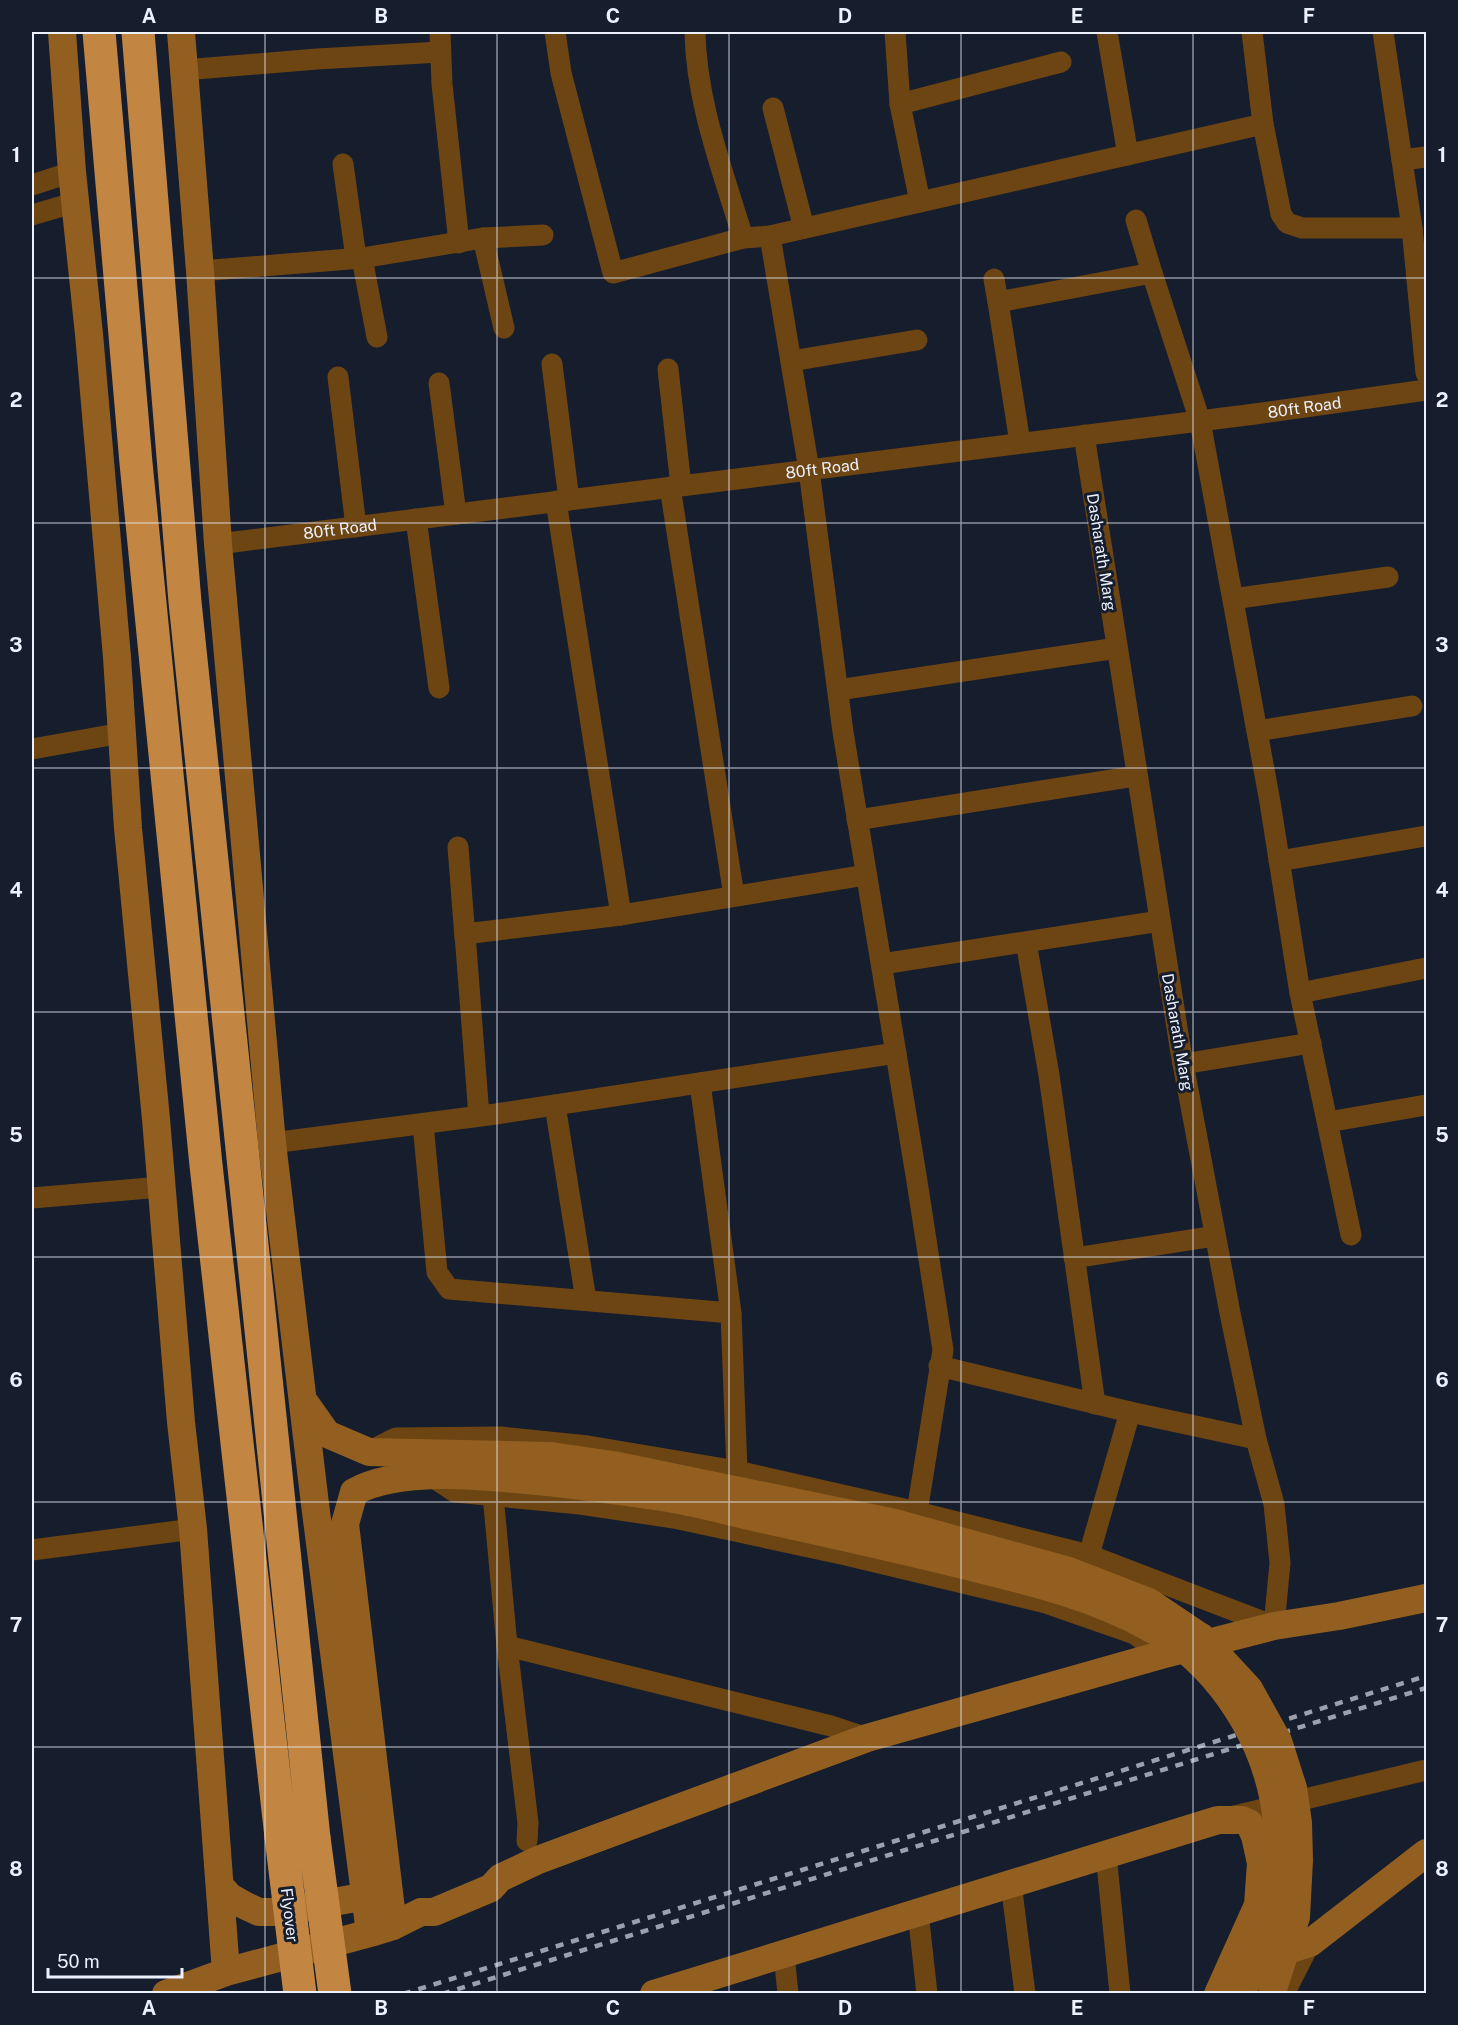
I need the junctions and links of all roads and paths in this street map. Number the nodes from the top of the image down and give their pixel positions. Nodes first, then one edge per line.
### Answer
1 (62, 32) edge
2 (99, 32) edge
3 (138, 32) edge
4 (181, 32) edge
5 (555, 32) edge
6 (695, 32) edge
7 (895, 32) edge
8 (1107, 32) edge
9 (1252, 32) edge
10 (1383, 32) edge
11 (440, 42) edge
12 (1061, 62) dead end
13 (184, 70) junction
14 (900, 104) junction
15 (773, 108) dead end
16 (1263, 124) junction
17 (1128, 155) junction
18 (1426, 157) edge
19 (1402, 160) junction
20 (344, 164) dead end
21 (72, 172) junction
22 (32, 185) edge
23 (76, 202) junction
24 (920, 202) junction
25 (32, 215) edge
26 (1136, 220) dead end
27 (804, 228) junction
28 (1412, 228) junction
29 (543, 235) dead end
30 (770, 236) junction
31 (483, 238) junction
32 (743, 238) junction
33 (459, 243) junction
34 (359, 258) junction
35 (200, 271) junction
36 (1152, 273) junction
37 (994, 279) dead end
38 (998, 302) junction
39 (504, 328) dead end
40 (376, 338) dead end
41 (917, 340) dead end
42 (791, 361) junction
43 (552, 364) dead end
44 (668, 369) dead end
45 (1426, 373) edge
46 (338, 377) dead end
47 (439, 383) dead end
48 (1426, 390) edge
49 (1200, 421) junction
50 (1084, 435) junction
51 (1020, 443) junction
52 (809, 470) junction
53 (676, 486) junction
54 (563, 500) junction
55 (456, 514) junction
56 (416, 519) junction
57 (356, 527) junction
58 (218, 544) junction
59 (1388, 577) dead end
60 (1233, 599) junction
61 (1117, 648) junction
62 (439, 688) dead end
63 (838, 690) junction
64 (1413, 706) dead end
65 (1257, 731) junction
66 (122, 733) junction
67 (32, 749) edge
68 (1136, 776) junction
69 (857, 820) junction
70 (1426, 836) edge
71 (458, 847) dead end
72 (1279, 861) junction
73 (866, 876) junction
74 (734, 896) junction
75 (621, 915) junction
76 (1160, 921) junction
77 (465, 938) junction
78 (1026, 942) junction
79 (882, 964) junction
80 (1426, 968) edge
81 (1300, 993) junction
82 (1311, 1043) junction
83 (896, 1053) junction
84 (1183, 1064) junction
85 (700, 1083) junction
86 (555, 1105) junction
87 (1426, 1105) edge
88 (479, 1116) junction
89 (1328, 1122) junction
90 (423, 1124) junction
91 (272, 1143) junction
92 (161, 1187) junction
93 (32, 1198) edge
94 (1351, 1235) dead end
95 (1215, 1236) junction
96 (1074, 1258) junction
97 (586, 1300) junction
98 (731, 1313) junction
99 (939, 1366) junction
100 (302, 1399) junction
101 (1095, 1404) junction
102 (1130, 1412) junction
103 (1256, 1438) junction
104 (369, 1452) junction
105 (554, 1469) junction
106 (737, 1471) junction
107 (431, 1476) junction
108 (493, 1495) junction
109 (917, 1512) junction
110 (193, 1529) junction
111 (32, 1550) edge
112 (1089, 1555) junction
113 (1426, 1598) edge
114 (1274, 1626) junction
115 (507, 1646) junction
116 (1161, 1655) junction
117 (867, 1738) junction
118 (1426, 1770) edge
119 (1218, 1820) junction
120 (526, 1840) dead end
121 (1426, 1853) edge
122 (1106, 1854) junction
123 (1011, 1883) junction
124 (221, 1887) junction
125 (377, 1894) junction
126 (918, 1912) junction
127 (381, 1929) junction
128 (1310, 1943) junction
129 (784, 1954) junction
130 (1232, 1966) junction
131 (226, 1972) junction
132 (700, 1986) edge
133 (166, 1994) edge
134 (300, 1994) edge
135 (335, 1994) edge
136 (654, 1994) edge
137 (788, 1994) edge
138 (927, 1994) edge
139 (1025, 1994) edge
140 (1120, 1994) edge
141 (1218, 1994) edge
142 (1240, 1994) edge
143 (1270, 1994) edge
144 (1284, 1994) edge

1 - 21 street
2 - 134 highway, Flyover, bridge
3 - 135 highway, Flyover, bridge
4 - 13 street
5 - 32 street
6 - 32 street
7 - 14 street
8 - 17 street
9 - 16 street
10 - 19 street
11 - 13 street
11 - 33 street
12 - 14 street
13 - 35 street
14 - 24 street
15 - 27 street
16 - 17 street
16 - 28 street
17 - 24 street
18 - 19 street
19 - 28 street
20 - 34 street
21 - 22 street
21 - 23 street
23 - 25 street
23 - 66 street
24 - 27 street
26 - 36 street
27 - 30 street
28 - 45 street
29 - 31 street
30 - 32 street
30 - 42 street
31 - 33 street
31 - 39 street
33 - 34 street
34 - 35 street
34 - 40 street
35 - 58 street
36 - 38 street
36 - 49 street
37 - 38 street
38 - 51 street
41 - 42 street
42 - 52 street
43 - 54 street
44 - 53 street
46 - 57 street
47 - 55 street
48 - 49 street, 80ft Road
49 - 50 street, 80ft Road
49 - 60 street
50 - 51 street, 80ft Road
50 - 61 street, Dasharath Marg
51 - 52 street, 80ft Road
52 - 53 street, 80ft Road
52 - 63 street
53 - 54 street, 80ft Road
53 - 74 street
54 - 55 street, 80ft Road
54 - 75 street
55 - 56 street, 80ft Road
56 - 57 street, 80ft Road
56 - 62 street
57 - 58 street, 80ft Road
58 - 91 street
59 - 60 street
60 - 65 street
61 - 63 street
61 - 68 street, Dasharath Marg
63 - 69 street
64 - 65 street
65 - 72 street
66 - 67 street
66 - 92 street
68 - 69 street
68 - 76 street, Dasharath Marg
69 - 73 street
70 - 72 street
71 - 77 street
72 - 81 street
73 - 74 street
73 - 79 street
74 - 75 street
75 - 77 street
76 - 78 street
76 - 84 street, Dasharath Marg
77 - 88 street
78 - 79 street
78 - 96 street
79 - 83 street
80 - 81 street
81 - 82 street
82 - 84 street
82 - 89 street
83 - 85 street
83 - 99 street
84 - 95 street, Dasharath Marg
85 - 86 street
85 - 98 street
86 - 88 street
86 - 97 street
87 - 89 street
88 - 90 street
89 - 94 street
90 - 91 street
90 - 97 street
91 - 100 street
92 - 93 street
92 - 110 street
95 - 96 street
95 - 103 street, Dasharath Marg
96 - 101 street
97 - 98 street
98 - 106 street
99 - 101 street
99 - 109 street
100 - 104 street
100 - 125 street
101 - 102 street
102 - 103 street
102 - 112 street
103 - 114 street, Dasharath Marg
104 - 105 street
104 - 106 street
105 - 107 street
105 - 142 street, bridge
105 - 143 street, bridge
106 - 109 street
107 - 108 street
107 - 125 street
108 - 115 street
108 - 116 street
109 - 112 street
110 - 111 street
110 - 124 street
112 - 114 street
113 - 114 street
114 - 116 street
115 - 117 street
115 - 120 street
116 - 117 street
117 - 127 street
118 - 119 street
119 - 122 street
119 - 130 street
121 - 128 street
122 - 123 street
122 - 140 street
123 - 126 street
123 - 139 street
124 - 125 street
124 - 131 street
125 - 127 street
126 - 129 street
126 - 138 street
127 - 131 street
128 - 130 street
128 - 144 street
129 - 132 street
129 - 137 street
130 - 141 street
131 - 133 street
132 - 136 street

